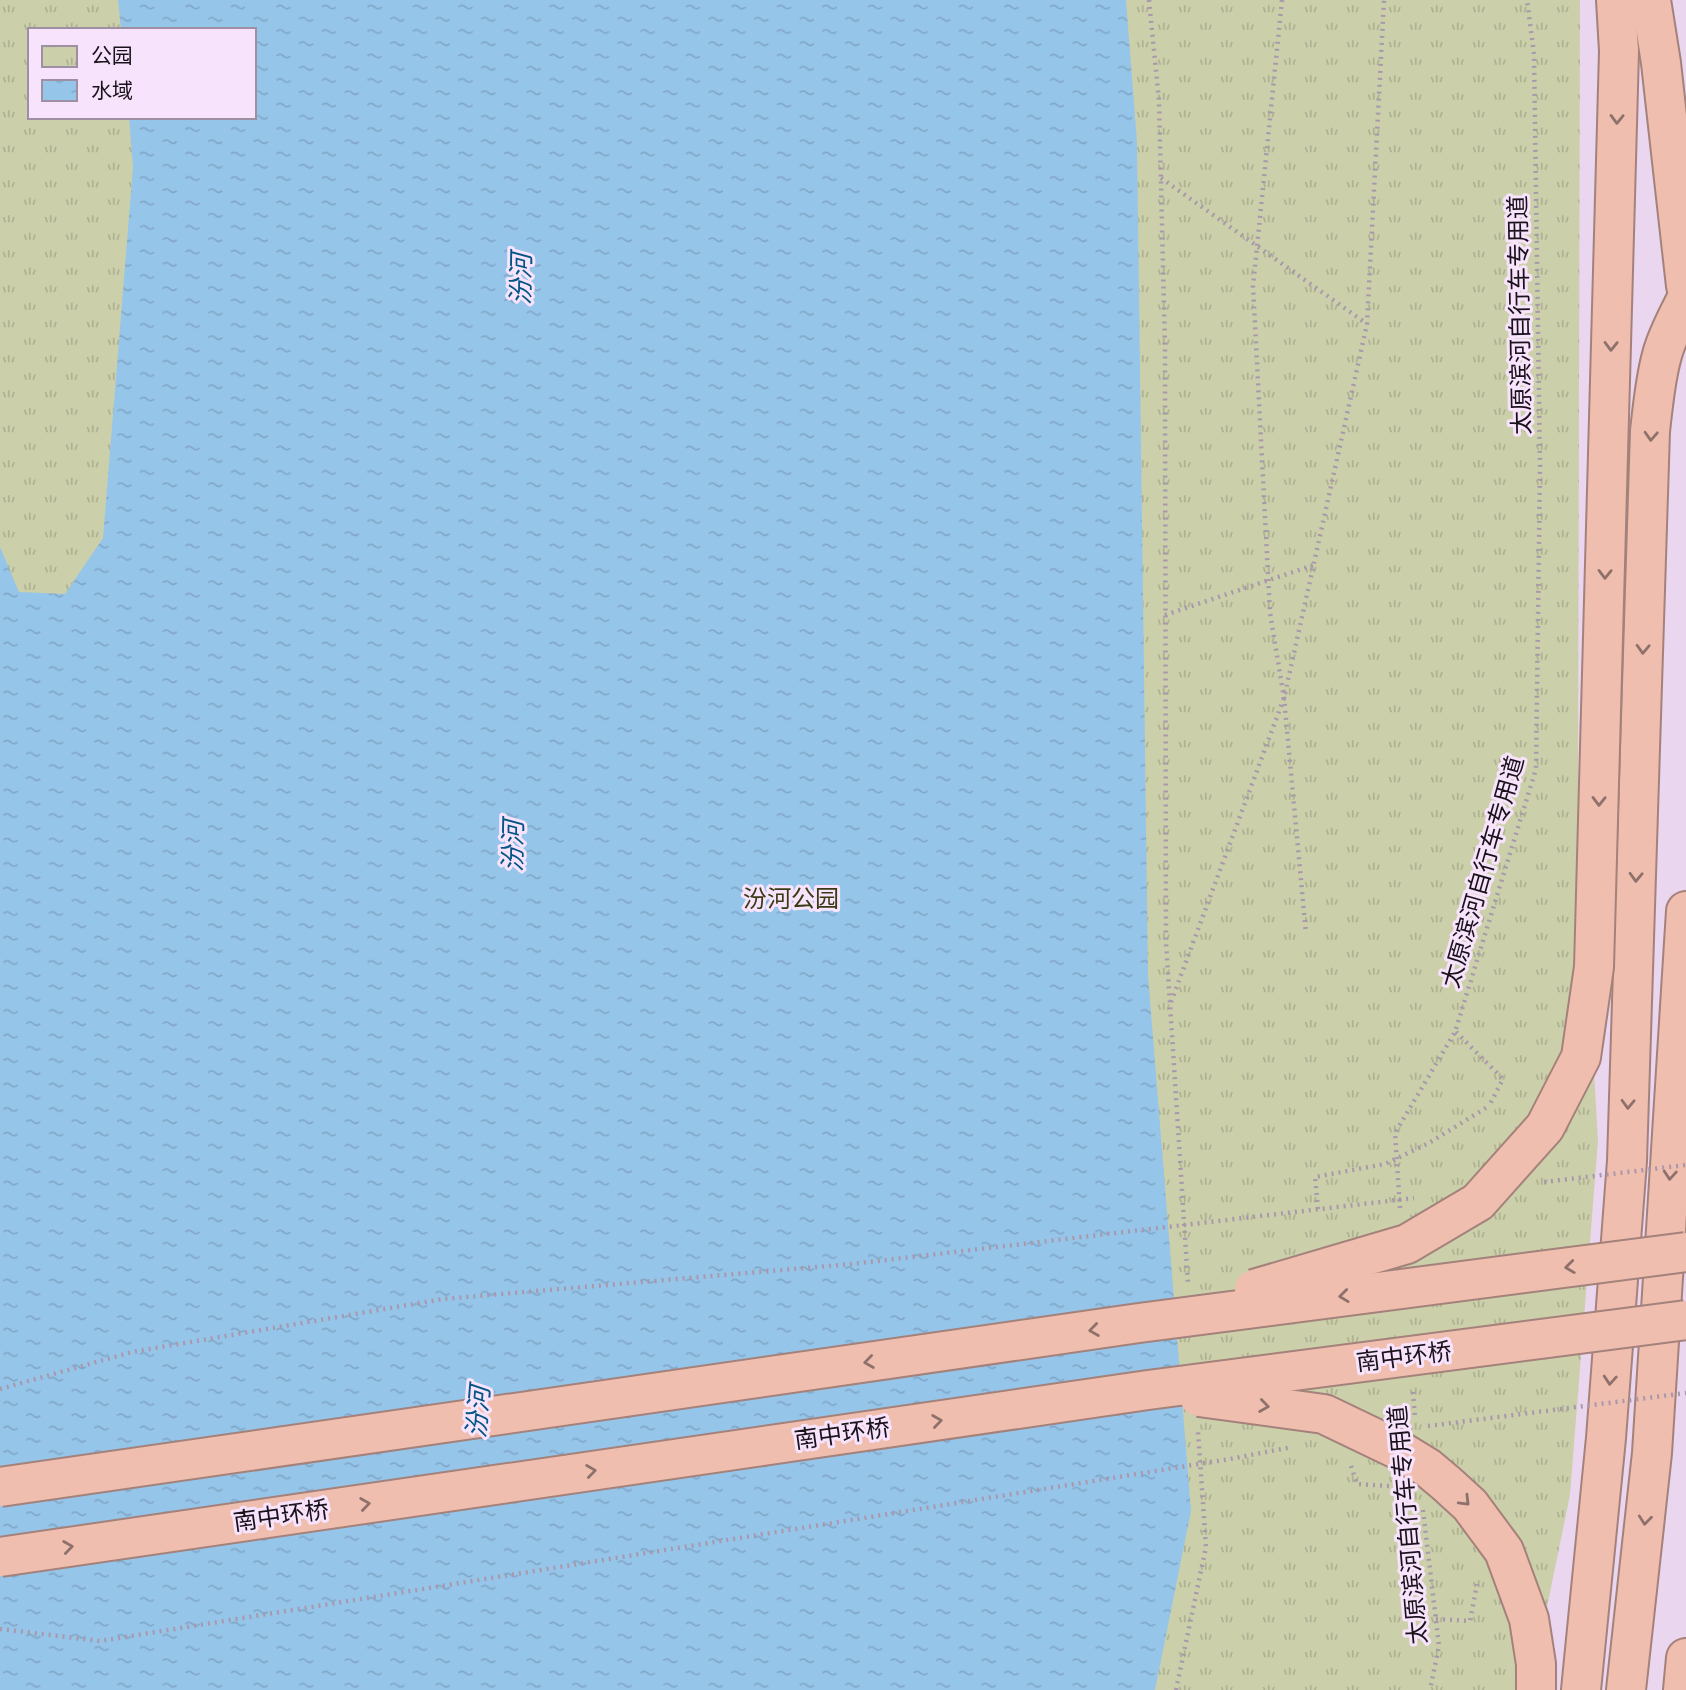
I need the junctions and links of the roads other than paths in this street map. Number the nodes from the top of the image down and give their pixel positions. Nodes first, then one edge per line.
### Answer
1 (1616, 0) edge
2 (1651, 0) edge
3 (1686, 286) edge
4 (1686, 300) edge
5 (1686, 911) edge
6 (1686, 1252) edge
7 (1686, 1320) edge
8 (1139, 1323) junction
9 (1148, 1390) junction
10 (0, 1487) edge
11 (0, 1557) edge
12 (1686, 1658) edge
13 (1536, 1690) edge
14 (1581, 1690) edge
15 (1626, 1690) edge
16 (1683, 1690) edge

1 -> 8 highway, bridge
2 - 3 highway
4 -> 14 highway
5 -> 15 highway
6 -> 8 highway, bridge
7 - 9 highway, 南中环桥, bridge
8 -> 10 highway, bridge
11 -> 9 highway, 南中环桥, bridge
9 -> 13 highway, bridge
12 - 16 highway

